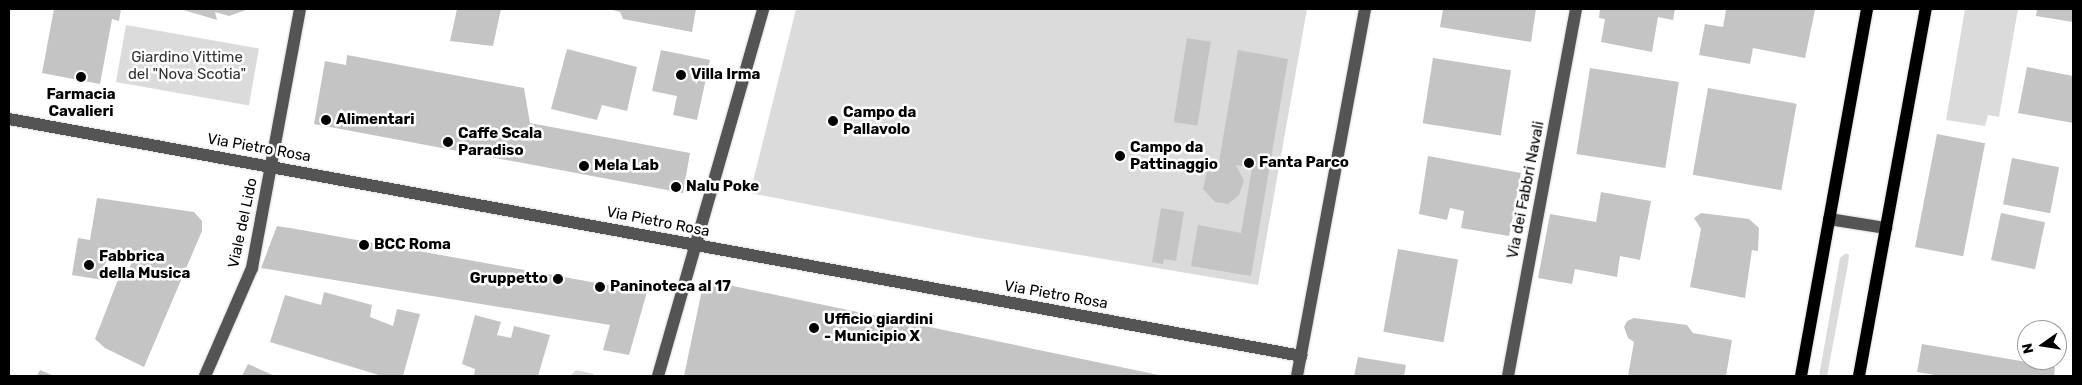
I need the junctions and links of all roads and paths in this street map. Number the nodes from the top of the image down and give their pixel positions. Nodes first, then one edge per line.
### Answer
1 (300, 9) edge
2 (763, 9) edge
3 (1365, 9) edge
4 (1576, 9) edge
5 (1867, 9) edge
6 (1926, 9) edge
7 (9, 119) edge
8 (271, 167) junction
9 (1829, 219) junction
10 (1886, 228) junction
11 (695, 245) junction
12 (1300, 356) junction
13 (204, 376) edge
14 (658, 376) edge
15 (1297, 376) edge
16 (1508, 376) edge
17 (1800, 376) edge
18 (1859, 376) edge

1 - 8 street, Viale del Lido
2 - 11 street
3 - 12 street
4 - 16 street, Via dei Fabbri Navali
5 - 9 main road
6 - 10 main road
7 - 8 street, Via Pietro Rosa
8 - 11 street, Via Pietro Rosa
8 - 13 street, Viale del Lido
9 - 10 street
9 - 17 main road
10 - 18 main road
11 - 12 street, Via Pietro Rosa
11 - 14 street
12 - 15 street

